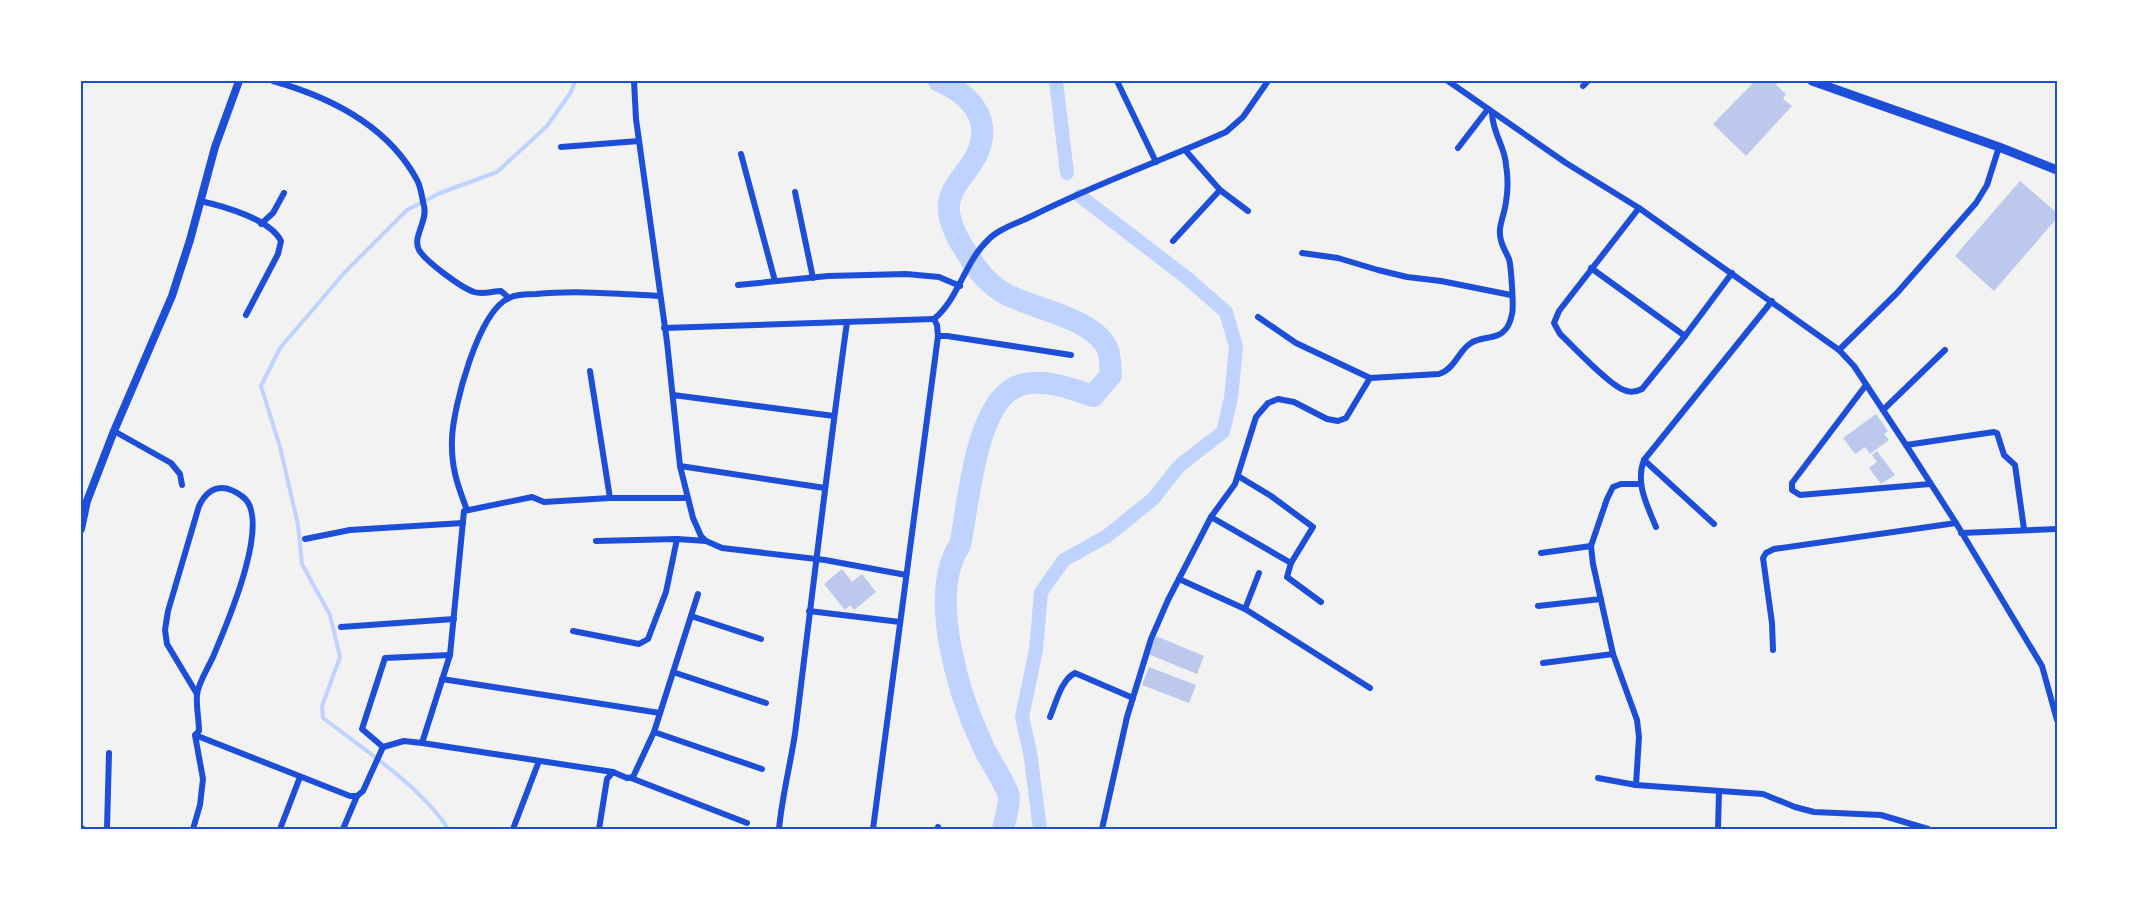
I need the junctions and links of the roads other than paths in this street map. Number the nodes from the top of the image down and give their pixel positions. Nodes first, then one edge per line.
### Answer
1 (239, 81) edge
2 (273, 81) edge
3 (634, 81) edge
4 (1117, 81) edge
5 (1268, 81) edge
6 (1448, 81) edge
7 (1812, 81) edge
8 (1490, 111) junction
9 (639, 141) junction
10 (561, 147) dead end
11 (1999, 147) junction
12 (1458, 148) dead end
13 (1185, 150) junction
14 (741, 154) dead end
15 (1156, 162) junction
16 (2057, 170) edge
17 (1220, 190) junction
18 (795, 192) dead end
19 (284, 193) dead end
20 (200, 201) junction
21 (1639, 208) junction
22 (1248, 211) dead end
23 (261, 224) junction
24 (1173, 241) dead end
25 (1302, 253) dead end
26 (1591, 268) junction
27 (1732, 273) junction
28 (813, 278) junction
29 (775, 281) junction
30 (738, 285) dead end
31 (960, 286) junction
32 (1511, 295) junction
33 (660, 296) junction
34 (509, 298) junction
35 (1772, 301) junction
36 (246, 315) dead end
37 (1258, 317) dead end
38 (933, 319) junction
39 (847, 322) junction
40 (664, 328) junction
41 (938, 336) junction
42 (1685, 336) junction
43 (1839, 350) junction
44 (1945, 350) dead end
45 (1071, 355) dead end
46 (590, 370) dead end
47 (1370, 378) junction
48 (1866, 385) junction
49 (673, 395) junction
50 (1883, 410) junction
51 (834, 416) junction
52 (114, 431) junction
53 (1906, 445) junction
54 (1644, 460) junction
55 (680, 466) junction
56 (1238, 476) junction
57 (1641, 483) junction
58 (1930, 484) junction
59 (182, 485) dead end
60 (825, 488) junction
61 (610, 498) junction
62 (687, 498) junction
63 (466, 510) junction
64 (1211, 517) junction
65 (1956, 523) junction
66 (463, 524) junction
67 (1714, 525) dead end
68 (1656, 526) dead end
69 (81, 529) edge
70 (2024, 529) junction
71 (2057, 529) edge
72 (1961, 533) junction
73 (305, 539) dead end
74 (677, 539) junction
75 (596, 541) dead end
76 (706, 541) junction
77 (1591, 546) junction
78 (1541, 554) dead end
79 (818, 560) junction
80 (1291, 563) junction
81 (1259, 573) dead end
82 (906, 575) junction
83 (1179, 579) junction
84 (698, 594) dead end
85 (1602, 599) junction
86 (1321, 602) dead end
87 (1538, 606) dead end
88 (1245, 609) junction
89 (809, 610) junction
90 (691, 616) junction
91 (453, 619) junction
92 (900, 622) junction
93 (341, 627) dead end
94 (573, 631) dead end
95 (761, 639) dead end
96 (1773, 651) dead end
97 (1613, 654) junction
98 (450, 655) junction
99 (1543, 663) dead end
100 (673, 672) junction
101 (442, 679) junction
102 (1370, 688) dead end
103 (197, 694) junction
104 (1133, 698) junction
105 (766, 703) dead end
106 (660, 713) junction
107 (1050, 717) dead end
108 (2057, 720) edge
109 (654, 732) junction
110 (195, 735) junction
111 (422, 743) junction
112 (382, 749) junction
113 (109, 753) dead end
114 (539, 761) junction
115 (762, 769) dead end
116 (613, 772) junction
117 (300, 777) junction
118 (631, 778) junction
119 (1598, 778) dead end
120 (1636, 785) junction
121 (1719, 792) junction
122 (357, 796) junction
123 (747, 823) dead end
124 (107, 829) edge
125 (193, 829) edge
126 (280, 829) edge
127 (343, 829) edge
128 (513, 829) edge
129 (599, 829) edge
130 (780, 829) edge
131 (873, 829) edge
132 (1102, 829) edge
133 (1718, 829) edge
134 (1928, 829) edge

1 - 20 main road
2 - 34 street
3 - 9 street
4 - 15 street
5 - 13 street
6 - 8 street
7 - 11 main road
8 - 12 street
8 - 21 street
8 - 32 street
9 - 10 street
9 - 33 street
11 - 16 main road
11 - 43 street
13 - 15 street
13 - 17 street
14 - 29 street
15 - 31 street
17 - 22 street
17 - 24 street
18 - 28 street
19 - 23 street
20 - 23 street
20 - 52 main road
21 - 26 street
21 - 27 street
23 - 36 street
25 - 32 street
26 - 42 street
26 - 42 street
27 - 35 street
27 - 42 street
28 - 29 street
28 - 31 street
29 - 30 street
31 - 38 street
32 - 47 street
33 - 34 street
33 - 40 street
34 - 63 street
35 - 43 street
35 - 54 street
37 - 47 street
38 - 39 street
38 - 41 street
39 - 40 street
39 - 51 street
40 - 49 street
41 - 45 street
41 - 82 street
43 - 48 street
44 - 50 street
46 - 61 street
47 - 56 street
48 - 50 street
48 - 58 street
49 - 51 street
49 - 55 street
50 - 53 street
51 - 60 street
52 - 59 street
52 - 69 main road
53 - 58 street
53 - 70 street
54 - 57 street
54 - 67 street
55 - 60 street
55 - 62 street
56 - 64 street
56 - 80 street
57 - 68 street
57 - 77 street
58 - 65 street
60 - 79 street
61 - 62 street
61 - 63 street
62 - 76 street
63 - 66 street
64 - 80 street
64 - 83 street
65 - 72 street
65 - 96 street
66 - 73 street
66 - 91 street
70 - 71 street
70 - 72 street
72 - 108 street
74 - 75 street
74 - 76 street
74 - 94 street
76 - 79 street
77 - 78 street
77 - 85 street
79 - 82 street
79 - 89 street
80 - 86 street
81 - 88 street
82 - 92 street
83 - 88 street
83 - 104 street
84 - 90 street
85 - 87 street
85 - 97 street
88 - 102 street
89 - 92 street
89 - 130 street
90 - 95 street
90 - 100 street
91 - 93 street
91 - 98 street
92 - 131 street
97 - 99 street
97 - 120 street
98 - 101 street
98 - 112 street
100 - 105 street
100 - 106 street
101 - 106 street
101 - 111 street
103 - 103 street
103 - 110 street
104 - 107 street
104 - 132 street
106 - 109 street
109 - 115 street
109 - 118 street
110 - 117 street
110 - 125 street
111 - 112 street
111 - 114 street
112 - 122 street
113 - 124 street
114 - 116 street
114 - 128 street
116 - 118 street
116 - 129 street
117 - 122 street
117 - 126 street
118 - 123 street
119 - 120 street
120 - 121 street
121 - 133 street
121 - 134 street
122 - 127 street

